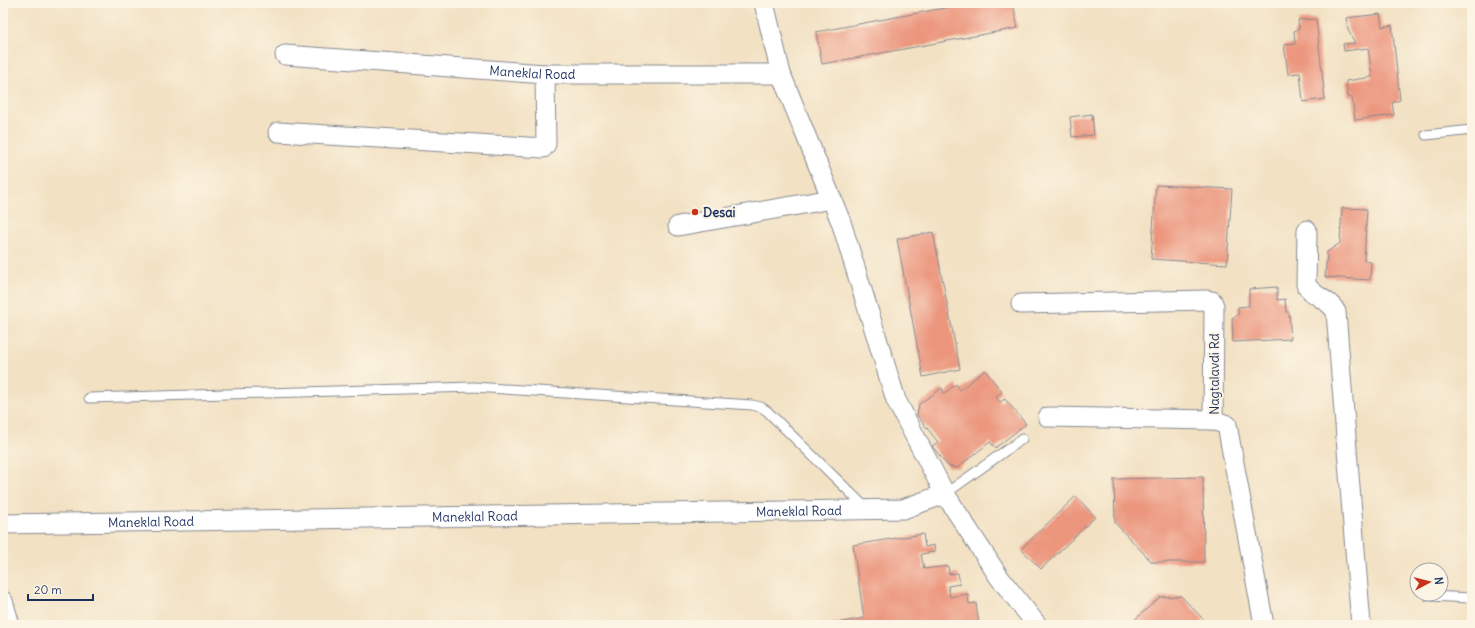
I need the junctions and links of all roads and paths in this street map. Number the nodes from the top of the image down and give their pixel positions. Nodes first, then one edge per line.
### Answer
1 (764, 3) edge
2 (285, 55) dead end
3 (545, 74) junction
4 (781, 74) junction
5 (1472, 130) edge
6 (278, 132) dead end
7 (1426, 135) dead end
8 (832, 199) junction
9 (678, 226) dead end
10 (1307, 230) dead end
11 (1021, 304) dead end
12 (90, 398) dead end
13 (1048, 417) dead end
14 (1213, 420) junction
15 (1022, 439) dead end
16 (945, 494) junction
17 (868, 509) junction
18 (3, 524) edge
19 (1449, 597) edge
20 (1472, 598) edge
21 (3, 601) edge
22 (10, 625) edge
23 (1037, 625) edge
24 (1264, 625) edge
25 (1361, 625) edge

1 - 4 street
2 - 3 street, Maneklal Road
3 - 4 street, Maneklal Road
3 - 6 street
4 - 8 street
5 - 7 lane
8 - 9 street
8 - 16 street
10 - 25 street
11 - 14 street, Nagtalavdi Rd
12 - 17 lane
13 - 14 street
14 - 24 street, Nagtalavdi Rd
15 - 16 lane
16 - 17 street, Maneklal Road
16 - 23 street
17 - 18 street, Maneklal Road
19 - 20 lane
21 - 22 street

